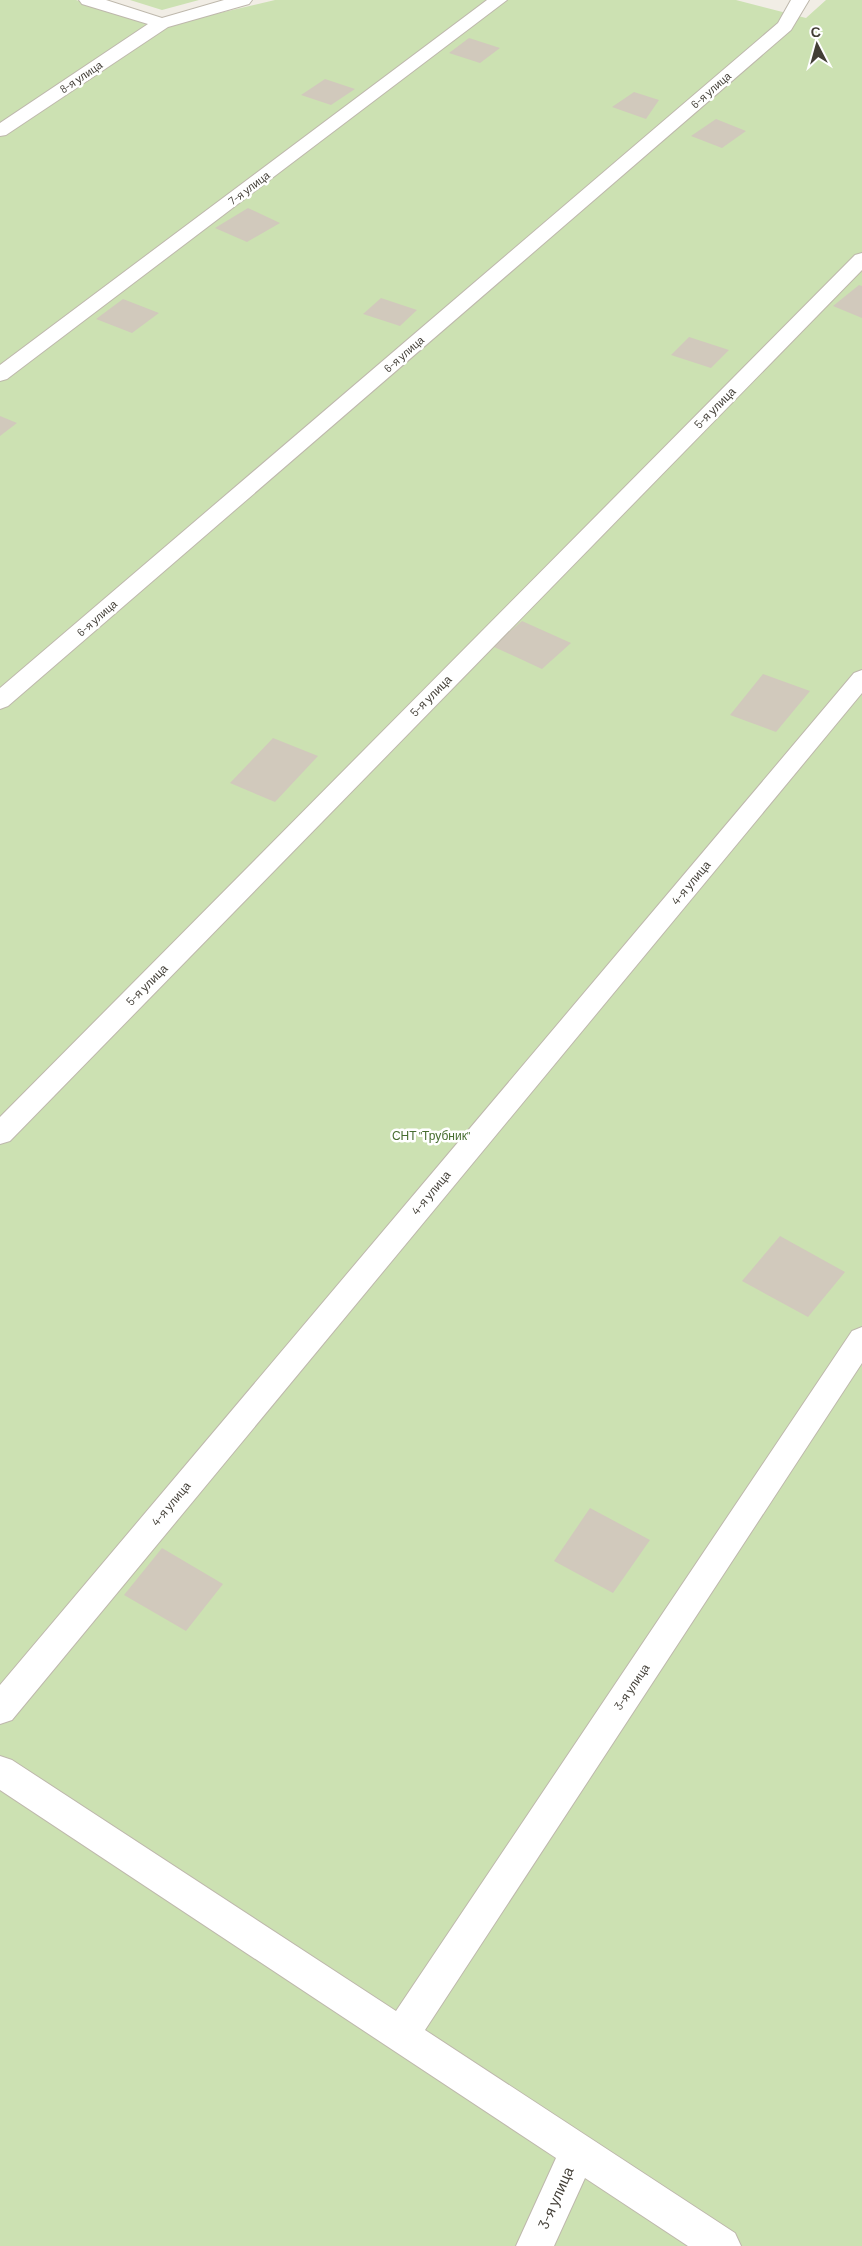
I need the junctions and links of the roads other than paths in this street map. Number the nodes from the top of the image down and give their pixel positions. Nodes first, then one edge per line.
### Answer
1 (88, 0) edge
2 (242, 0) edge
3 (498, 0) edge
4 (800, 0) edge
5 (162, 23) junction
6 (0, 131) edge
7 (862, 259) edge
8 (0, 375) edge
9 (862, 678) edge
10 (0, 701) edge
11 (0, 1134) edge
12 (862, 1339) edge
13 (0, 1709) edge
14 (0, 1771) edge
15 (401, 2035) junction
16 (578, 2151) junction
17 (534, 2246) edge
18 (722, 2246) edge

1 - 5 street
2 - 5 street, 8-я улица
3 - 8 street, 7-я улица
4 - 10 street, 6-я улица
5 - 6 street, 8-я улица
7 - 11 street, 5-я улица
9 - 13 street, 4-я улица
12 - 15 street, 3-я улица
14 - 15 street
15 - 16 street
16 - 17 street, 3-я улица
16 - 18 street

